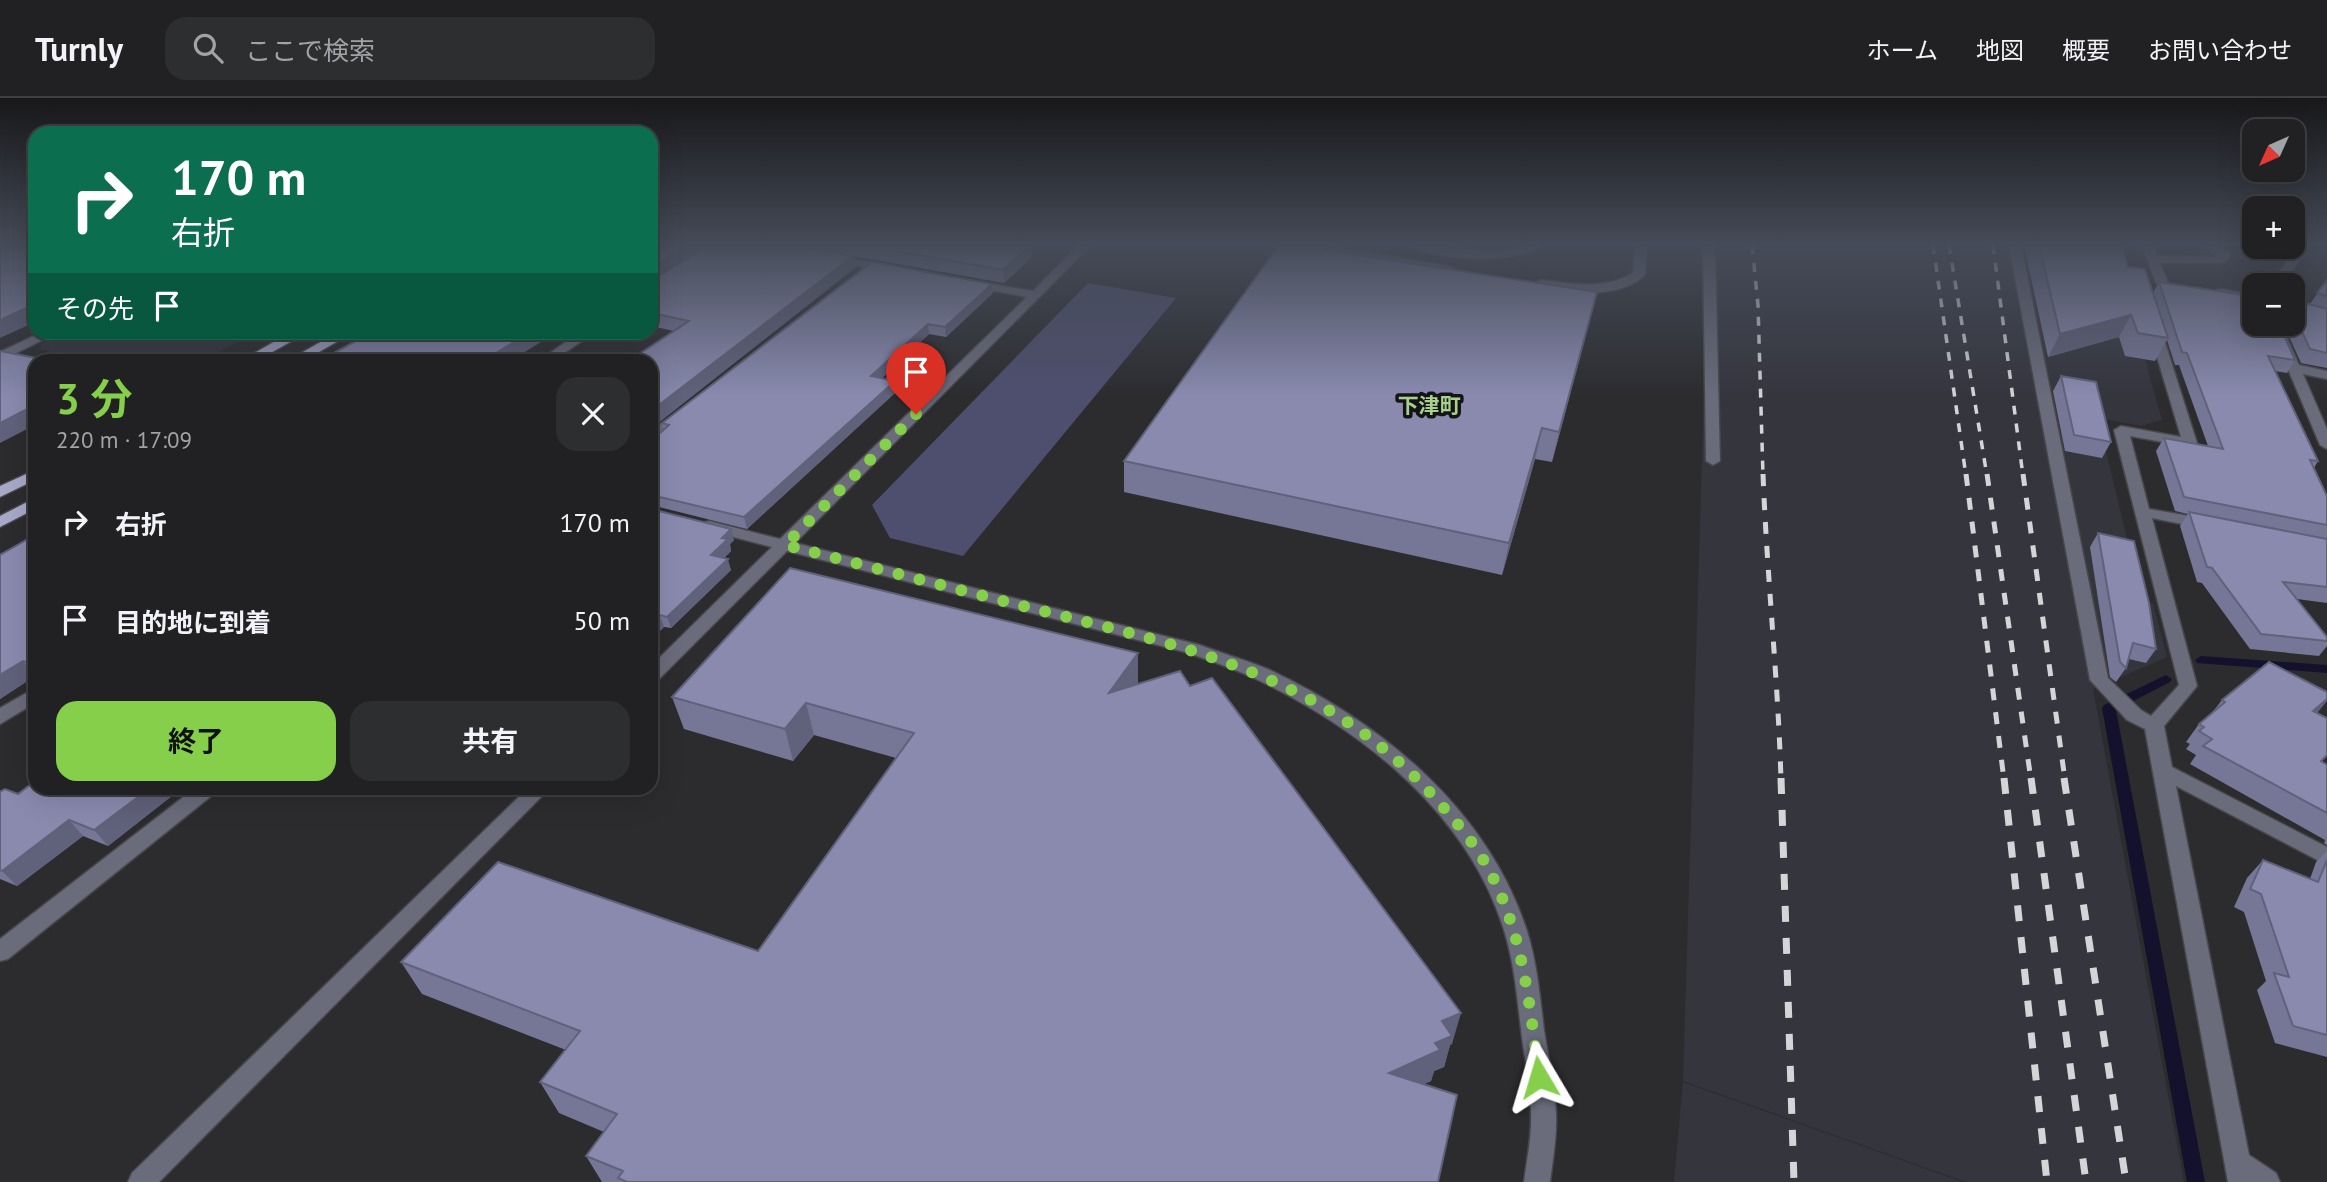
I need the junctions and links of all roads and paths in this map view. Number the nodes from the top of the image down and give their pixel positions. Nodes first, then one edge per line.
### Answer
1 (1036, 295) edge
2 (1710, 296) edge
3 (2025, 296) edge
4 (2148, 310) edge
5 (2305, 312) edge
6 (2327, 318) edge
7 (2280, 336) edge
8 (34, 340) edge
9 (287, 340) edge
10 (333, 340) edge
11 (577, 340) edge
12 (2, 354) edge
13 (260, 354) edge
14 (307, 354) edge
15 (555, 354) edge
16 (26, 358) edge
17 (2295, 368) junction
18 (2327, 375) edge
19 (695, 404) edge
20 (658, 433) edge
21 (2326, 441) edge
22 (1713, 461) dead end
23 (28, 478) edge
24 (0, 492) edge
25 (28, 507) edge
26 (2143, 512) junction
27 (689, 521) edge
28 (0, 522) edge
29 (2222, 527) edge
30 (785, 545) junction
31 (658, 670) edge
32 (28, 699) edge
33 (0, 717) edge
34 (2154, 725) junction
35 (2161, 770) junction
36 (199, 795) edge
37 (533, 795) edge
38 (2327, 857) edge
39 (0, 952) edge
40 (2240, 1173) edge
41 (141, 1182) edge
42 (1537, 1182) edge
43 (2267, 1182) edge

1 - 30 street
2 - 22 street
3 - 34 street
4 - 26 street
5 - 6 street
7 - 17 street
8 - 12 street
9 - 13 main road
10 - 14 main road
11 - 15 street
12 - 16 street
17 - 18 street
17 - 21 street
19 - 20 street
23 - 24 main road
25 - 28 main road
26 - 29 street
26 - 34 street
27 - 30 street
30 - 31 street
30 - 42 street
32 - 33 street
34 - 35 street
35 - 38 street
35 - 40 street
36 - 39 street
37 - 41 street
40 - 43 street

